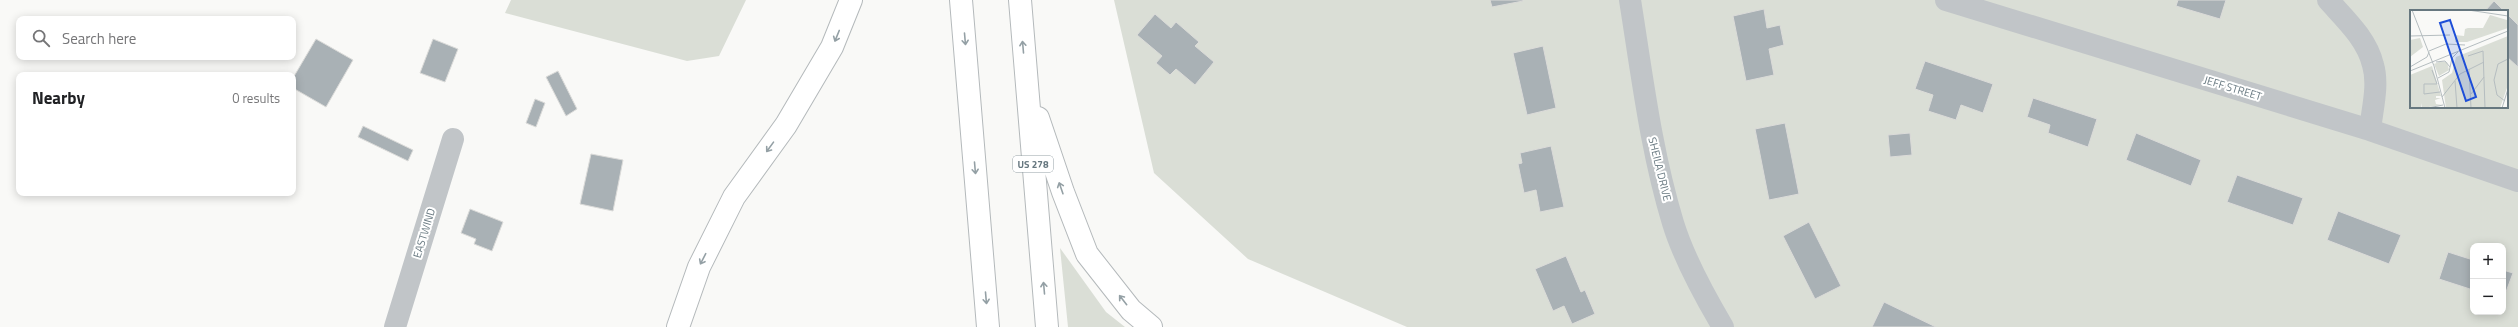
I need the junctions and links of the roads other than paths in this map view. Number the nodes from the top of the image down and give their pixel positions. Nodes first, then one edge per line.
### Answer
1 (851, 0) edge
2 (961, 0) edge
3 (1020, 0) edge
4 (1630, 0) edge
5 (1946, 0) edge
6 (2328, 0) edge
7 (1026, 82) junction
8 (2370, 130) junction
9 (453, 139) dead end
10 (2518, 181) edge
11 (395, 327) edge
12 (678, 327) edge
13 (988, 327) edge
14 (1047, 327) edge
15 (1151, 327) edge
16 (1723, 327) edge

1 -> 12 highway
2 -> 13 highway
7 -> 3 highway, US 278
4 - 16 street, SHEILA DRIVE
5 - 8 street, JEFF STREET
6 - 8 street
14 -> 7 highway, US 278
15 -> 7 highway
8 - 10 street, JEFF STREET
9 - 11 street, EASTWIND

